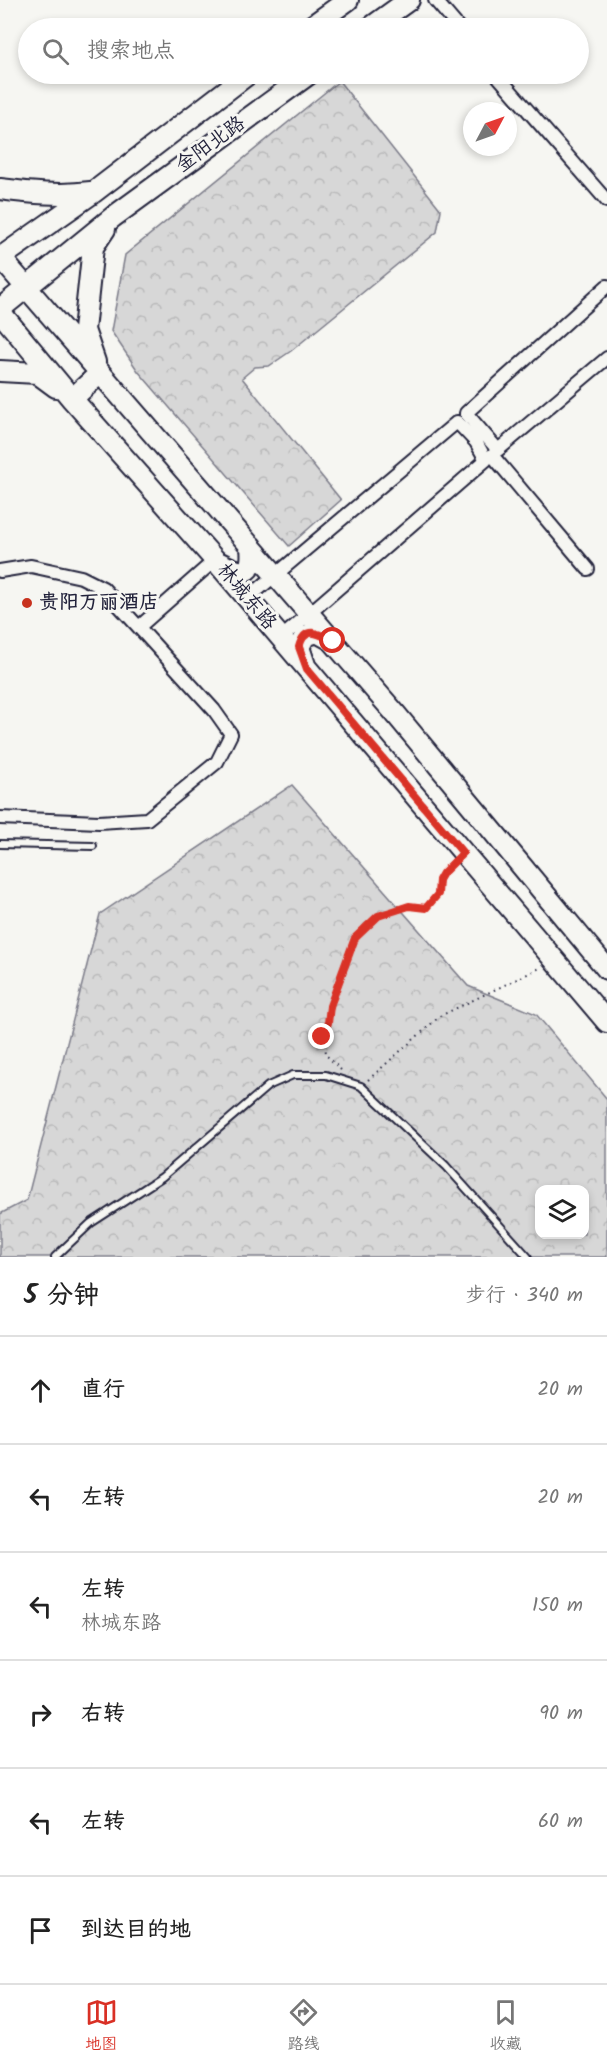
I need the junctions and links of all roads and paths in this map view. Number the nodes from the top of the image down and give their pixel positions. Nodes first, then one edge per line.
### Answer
1 (348, 0) edge
2 (409, 0) edge
3 (435, 0) edge
4 (323, 18) edge
5 (384, 18) edge
6 (450, 18) edge
7 (235, 84) edge
8 (295, 84) edge
9 (505, 84) edge
10 (0, 189) edge
11 (94, 192) junction
12 (607, 201) edge
13 (113, 217) junction
14 (0, 258) edge
15 (607, 286) edge
16 (26, 288) junction
17 (0, 311) edge
18 (607, 357) edge
19 (0, 371) edge
20 (100, 374) junction
21 (72, 399) junction
22 (466, 413) junction
23 (457, 422) junction
24 (492, 455) junction
25 (251, 546) junction
26 (215, 560) junction
27 (588, 569) dead end
28 (0, 571) edge
29 (275, 574) junction
30 (247, 599) junction
31 (310, 614) junction
32 (139, 627) junction
33 (281, 638) junction
34 (333, 641) junction
35 (307, 669) junction
36 (0, 818) edge
37 (0, 844) edge
38 (93, 846) dead end
39 (463, 853) junction
40 (555, 961) junction
41 (607, 969) edge
42 (607, 1022) edge
43 (352, 1083) junction
44 (361, 1086) junction
45 (55, 1257) edge
46 (528, 1257) edge

1 - 4 main road
2 - 5 main road
3 - 6 street
7 - 11 main road, 金阳北路
8 - 13 main road, 金阳北路
9 - 12 street
10 - 11 main road
11 - 13 main road
11 - 14 main road, 金阳北路
13 - 16 main road, 金阳北路
13 - 20 main road
14 - 16 main road, 林城东路
15 - 22 street
16 - 17 main road, 金阳北路
16 - 20 main road, 林城东路
17 - 21 main road, 林城东路
18 - 24 street
19 - 21 main road
20 - 21 main road
20 - 25 main road, 林城东路
21 - 26 main road, 林城东路
22 - 23 street
22 - 24 street
23 - 24 street
23 - 29 street
24 - 27 street
24 - 31 street
25 - 26 main road
25 - 29 main road, 林城东路
26 - 30 main road, 林城东路
26 - 32 street
28 - 32 street
29 - 30 street
29 - 31 main road, 林城东路
30 - 33 main road, 林城东路
31 - 33 street
31 - 34 main road, 林城东路
32 - 36 street
33 - 35 main road, 林城东路
34 - 35 main road
34 - 41 main road, 林城东路
35 - 39 main road, 林城东路
37 - 38 lane
39 - 40 main road, 林城东路
39 - 43 path
40 - 42 main road, 林城东路
40 - 44 path
43 - 44 lane
43 - 45 lane
44 - 46 lane

